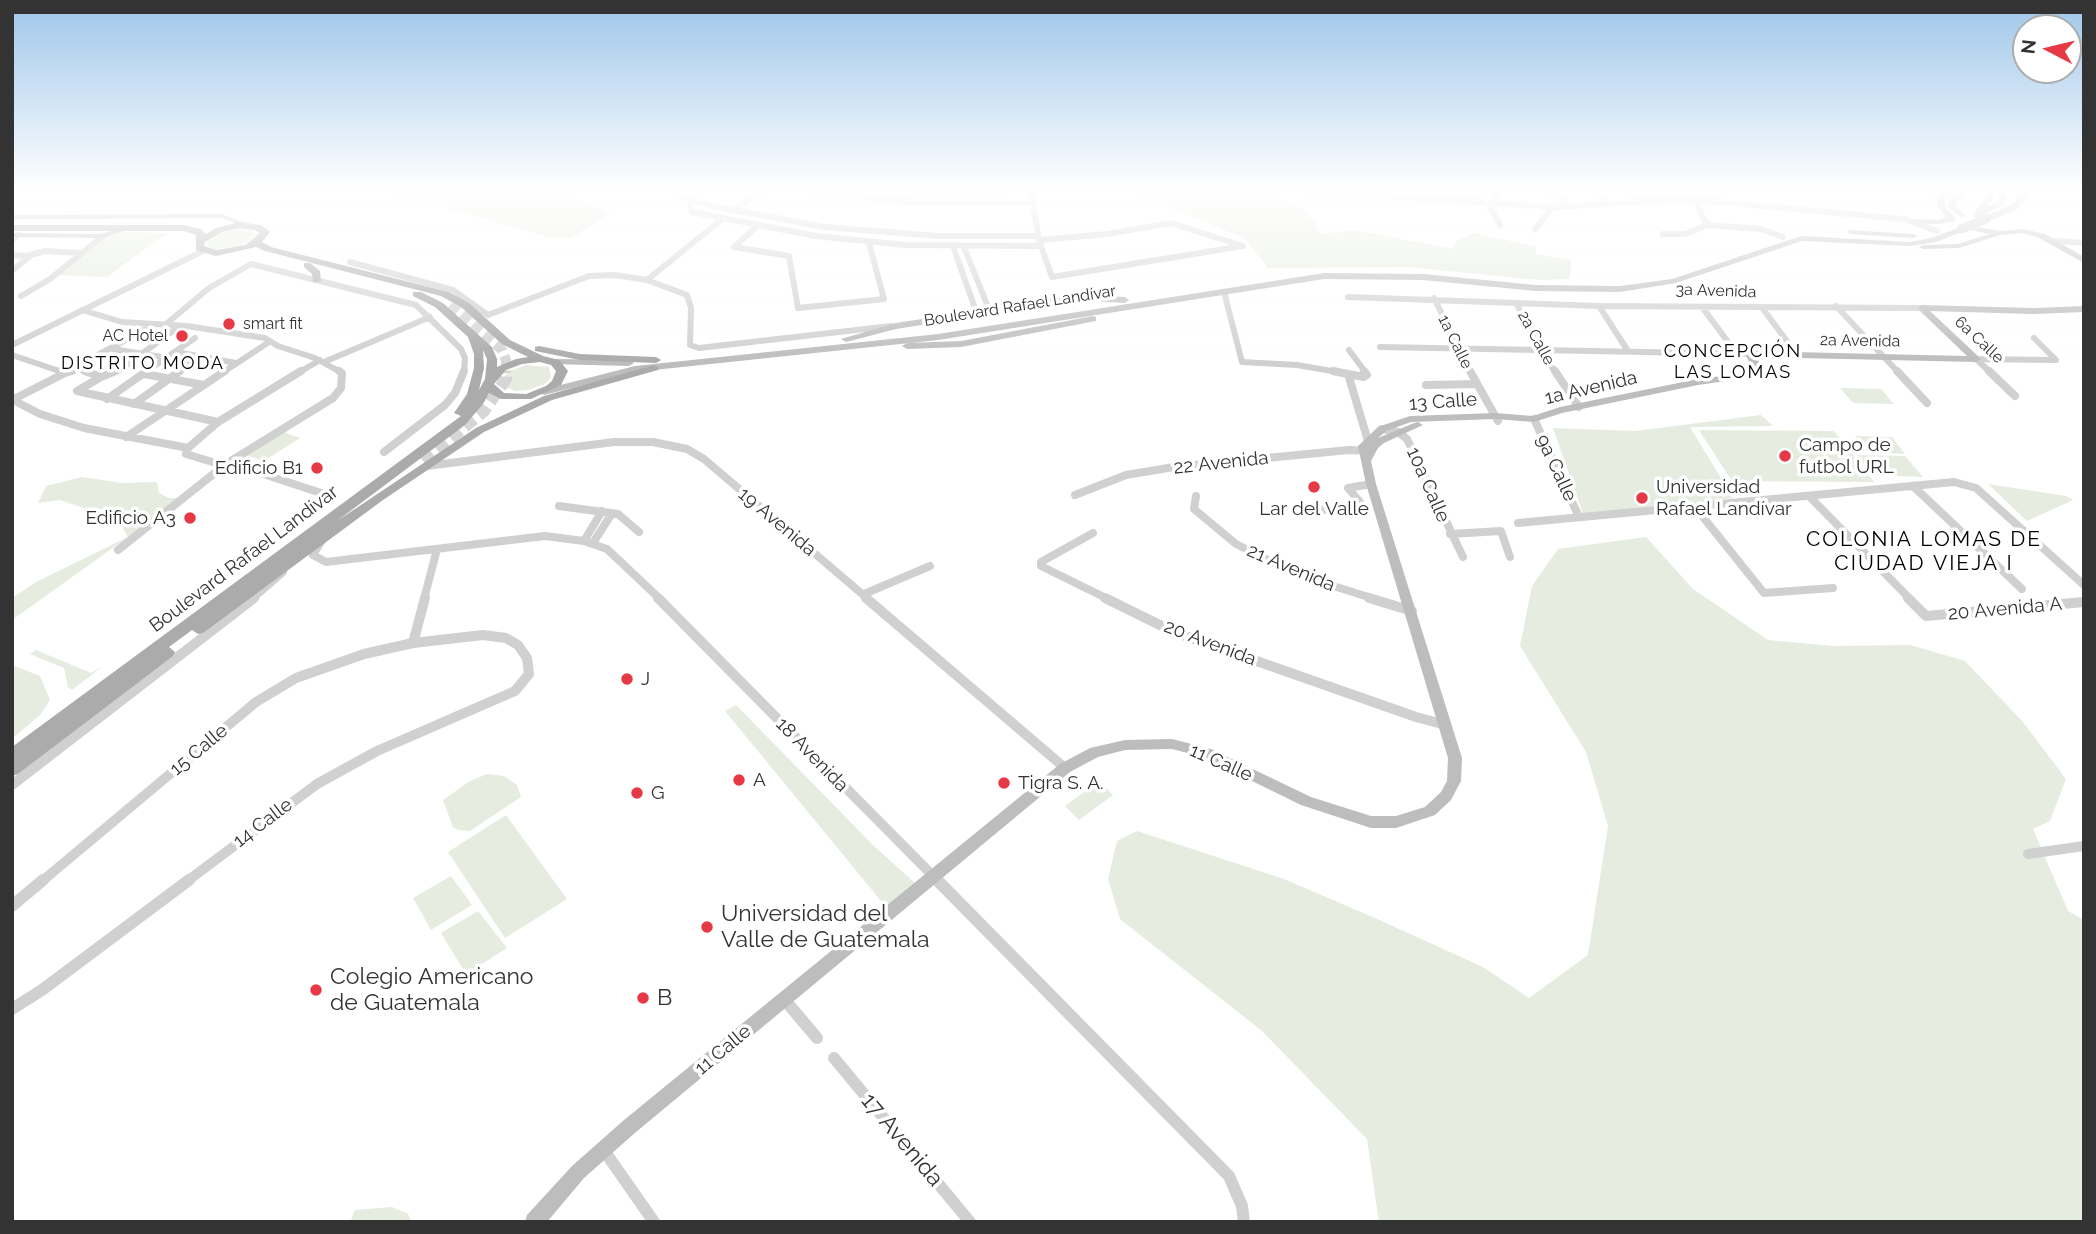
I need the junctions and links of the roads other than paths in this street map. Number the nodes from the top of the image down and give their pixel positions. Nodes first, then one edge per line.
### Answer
1 (86, 249) edge
2 (196, 249) edge
3 (214, 249) edge
4 (240, 249) edge
5 (267, 249) edge
6 (685, 249) edge
7 (744, 249) edge
8 (870, 249) edge
9 (954, 249) edge
10 (965, 249) edge
11 (1042, 249) edge
12 (1239, 249) edge
13 (1749, 249) edge
14 (1769, 249) edge
15 (2067, 249) edge
16 (231, 252) junction
17 (80, 253) junction
18 (12, 255) edge
19 (31, 255) junction
20 (2084, 261) edge
21 (350, 262) joint
22 (307, 265) junction
23 (327, 265) junction
24 (12, 271) edge
25 (975, 274) junction
26 (963, 276) junction
27 (643, 279) junction
28 (317, 280) junction
29 (419, 287) junction
30 (444, 290) junction
31 (1224, 292) junction
32 (983, 293) junction
33 (970, 295) junction
34 (21, 296) dead end
35 (1348, 297) dead end
36 (1434, 298) junction
37 (432, 300) junction
38 (405, 301) junction
39 (1049, 303) junction
40 (1128, 303) junction
41 (1516, 303) junction
42 (451, 304) tunnel mouth
43 (1600, 306) junction
44 (1836, 306) junction
45 (1702, 307) junction
46 (1922, 308) junction
47 (1763, 309) junction
48 (2084, 309) edge
49 (82, 310) junction
50 (990, 312) junction
51 (1073, 312) junction
52 (977, 314) junction
53 (488, 315) junction
54 (430, 317) junction
55 (151, 326) junction
56 (896, 326) junction
57 (1069, 326) junction
58 (164, 327) junction
59 (174, 330) junction
60 (201, 334) junction
61 (472, 334) junction
62 (2034, 338) dead end
63 (846, 340) junction
64 (269, 342) junction
65 (12, 345) edge
66 (1380, 347) dead end
67 (1455, 347) junction
68 (1539, 348) junction
69 (113, 349) junction
70 (1349, 350) dead end
71 (1628, 351) junction
72 (176, 352) junction
73 (144, 354) junction
74 (540, 354) junction
75 (787, 354) junction
76 (1737, 354) junction
77 (1750, 354) junction
78 (12, 355) edge
79 (201, 356) junction
80 (1798, 356) junction
81 (168, 358) junction
82 (1887, 358) junction
83 (1976, 359) junction
84 (322, 361) junction
85 (555, 362) junction
86 (236, 363) junction
87 (655, 364) junction
88 (78, 369) junction
89 (120, 370) junction
90 (65, 373) junction
91 (1348, 374) junction
92 (143, 375) junction
93 (102, 377) junction
94 (170, 378) junction
95 (490, 382) junction
96 (1476, 384) junction
97 (204, 385) junction
98 (1426, 385) dead end
99 (540, 393) junction
100 (2015, 396) dead end
101 (107, 399) junction
102 (13, 400) edge
103 (1927, 403) dead end
104 (134, 404) junction
105 (1579, 407) junction
106 (167, 410) junction
107 (1500, 419) junction
108 (1534, 419) junction
109 (218, 422) junction
110 (1382, 429) junction
111 (1398, 432) junction
112 (126, 437) junction
113 (438, 438) junction
114 (453, 447) junction
115 (188, 448) junction
116 (384, 452) dead end
117 (1367, 452) junction
118 (425, 463) junction
119 (226, 464) junction
120 (1371, 484) junction
121 (1913, 486) junction
122 (321, 493) dead end
123 (1075, 495) dead end
124 (1196, 496) dead end
125 (1809, 496) junction
126 (559, 506) dead end
127 (1695, 507) junction
128 (607, 512) junction
129 (1297, 513) dead end
130 (1579, 517) junction
131 (1518, 523) dead end
132 (639, 532) dead end
133 (1094, 533) dead end
134 (1450, 534) junction
135 (324, 537) junction
136 (589, 542) junction
137 (437, 549) junction
138 (118, 550) dead end
139 (1463, 557) dead end
140 (1510, 557) dead end
141 (287, 565) junction
142 (930, 566) dead end
143 (2084, 585) edge
144 (1833, 588) dead end
145 (2022, 589) dead end
146 (864, 594) junction
147 (2084, 602) edge
148 (1412, 611) junction
149 (413, 643) junction
150 (530, 670) joint
151 (1446, 724) junction
152 (12, 757) edge
153 (1065, 768) junction
154 (12, 770) edge
155 (12, 785) edge
156 (2084, 846) edge
157 (2028, 854) dead end
158 (933, 876) junction
159 (12, 906) edge
160 (784, 999) junction
161 (12, 1009) edge
162 (817, 1038) dead end
163 (834, 1058) dead end
164 (603, 1149) junction
165 (534, 1222) edge
166 (654, 1222) edge
167 (970, 1222) edge
168 (1244, 1222) edge

1 - 17 street
2 - 49 street
3 - 16 main road
4 - 16 main road
5 - 23 main road
6 - 27 street
7 - 8 street
9 - 26 street
10 - 25 street
11 - 12 street
13 - 40 main road, Boulevard Rafael Landívar
14 - 31 main road, Boulevard Rafael Landívar
15 - 20 main road
16 - 22 main road
17 - 19 street
17 - 34 street
18 - 19 street
19 - 24 street
21 - 23 main road
21 - 30 street
22 - 28 main road
22 - 37 main road
23 - 29 main road
25 - 26 street
25 - 32 street
26 - 33 street
27 - 53 street
27 - 56 street
28 - 38 street
28 - 58 street
29 - 30 main road
29 - 42 main road
30 - 53 street
30 - 74 main road
31 - 40 main road, Boulevard Rafael Landívar
31 - 91 street
32 - 33 street
32 - 50 street
33 - 52 street
35 - 36 street, 3a Avenida
36 - 41 street, 3a Avenida
36 - 67 street, 1a Calle
37 - 38 main road
37 - 61 main road
38 - 54 street
39 - 40 main road
39 - 50 main road
39 - 51 main road
40 - 51 main road, Boulevard Rafael Landívar
40 - 57 main road
41 - 43 street, 3a Avenida
41 - 68 street, 2a Calle
43 - 45 street, 3a Avenida
43 - 71 street
44 - 46 street, 3a Avenida
44 - 47 street, 3a Avenida
44 - 82 street
45 - 47 street, 3a Avenida
45 - 76 street
46 - 48 main road, 3a Avenida
46 - 83 main road, 6a Calle
47 - 80 street
49 - 55 street
49 - 65 street
50 - 52 main road
51 - 57 main road
51 - 63 main road, Boulevard Rafael Landívar
51 - 75 main road, Boulevard Rafael Landívar
52 - 56 main road
53 - 74 main road
54 - 84 street
54 - 116 street
55 - 58 street
55 - 69 street
56 - 63 main road
57 - 75 main road
58 - 59 street
58 - 60 street
59 - 60 street
59 - 73 street
60 - 64 street
60 - 72 street
61 - 95 main road
61 - 113 main road
62 - 83 street, 2a Avenida
63 - 87 main road, Boulevard Rafael Landívar
64 - 84 street
64 - 86 street
66 - 67 street, 2a Avenida
67 - 68 street, 2a Avenida
67 - 96 street, 1a Calle
68 - 71 street, 2a Avenida
68 - 105 street, 2a Calle
69 - 73 street
69 - 88 street
70 - 91 street
71 - 76 street, 2a Avenida
72 - 79 street
72 - 81 street
73 - 81 street
73 - 89 street
74 - 85 main road
74 - 87 main road
74 - 95 main road
75 - 87 main road, Boulevard Rafael Landívar
76 - 77 street, 2a Avenida
77 - 80 main road, 2a Avenida
77 - 105 main road, 1a Avenida
78 - 90 street
79 - 86 street
79 - 94 street
80 - 82 main road, 2a Avenida
81 - 92 street
82 - 83 main road, 2a Avenida
82 - 103 street
83 - 100 street, 6a Calle
84 - 109 street
84 - 119 street
85 - 87 main road, Boulevard Rafael Landívar
85 - 99 main road
86 - 97 street
87 - 99 main road, Boulevard Rafael Landívar
87 - 114 main road
88 - 90 street
88 - 93 street
89 - 92 street
89 - 93 street
90 - 102 street
91 - 117 street, 11 Calle
92 - 94 street
92 - 101 street
93 - 101 street
94 - 97 street
94 - 104 street
95 - 99 main road
95 - 113 main road, Boulevard Rafael Landívar
96 - 98 street
96 - 107 street, 1a Calle
97 - 106 street
99 - 114 main road
101 - 104 street
102 - 112 street
104 - 106 street
105 - 108 main road, 1a Avenida
106 - 109 street
106 - 112 street
107 - 108 main road, 13 Calle
107 - 110 main road, 13 Calle
107 - 111 main road, 13 Calle
108 - 130 street, 9a Calle
109 - 115 street
110 - 111 street, 10a Calle
110 - 117 main road, 13 Calle
111 - 117 main road, 13 Calle
111 - 134 street, 10a Calle
112 - 115 street
113 - 152 main road, Boulevard Rafael Landívar
114 - 118 main road, Boulevard Rafael Landívar
115 - 119 street
117 - 120 main road, 11 Calle
117 - 123 street, 22 Avenida
118 - 135 main road, Boulevard Rafael Landívar
118 - 146 street, 19 Avenida
119 - 122 street
119 - 138 street
120 - 129 street
120 - 148 main road, 11 Calle
121 - 125 street
121 - 143 street
121 - 145 street
124 - 148 street, 21 Avenida
125 - 127 street
125 - 147 street, 20 Avenida A
126 - 128 street
127 - 130 street
127 - 144 street
128 - 132 street
128 - 136 street
130 - 131 street
133 - 151 street, 20 Avenida
134 - 139 street, 10a Calle
134 - 140 street
135 - 137 street, 18 Avenida
135 - 141 main road, Boulevard Rafael Landívar
136 - 137 street, 18 Avenida
136 - 158 street, 18 Avenida
137 - 149 street
141 - 154 main road, Boulevard Rafael Landívar
141 - 155 street
142 - 146 street
146 - 153 street, 19 Avenida
148 - 151 main road, 11 Calle
149 - 150 street, 15 Calle
149 - 159 street, 15 Calle
150 - 161 street, 14 Calle
151 - 153 main road, 11 Calle
153 - 158 main road, 11 Calle
156 - 157 street
158 - 160 main road, 11 Calle
158 - 168 street, 18 Avenida
160 - 162 street
160 - 164 main road, 11 Calle
163 - 167 street, 17 Avenida
164 - 165 main road, 11 Calle
164 - 166 street

